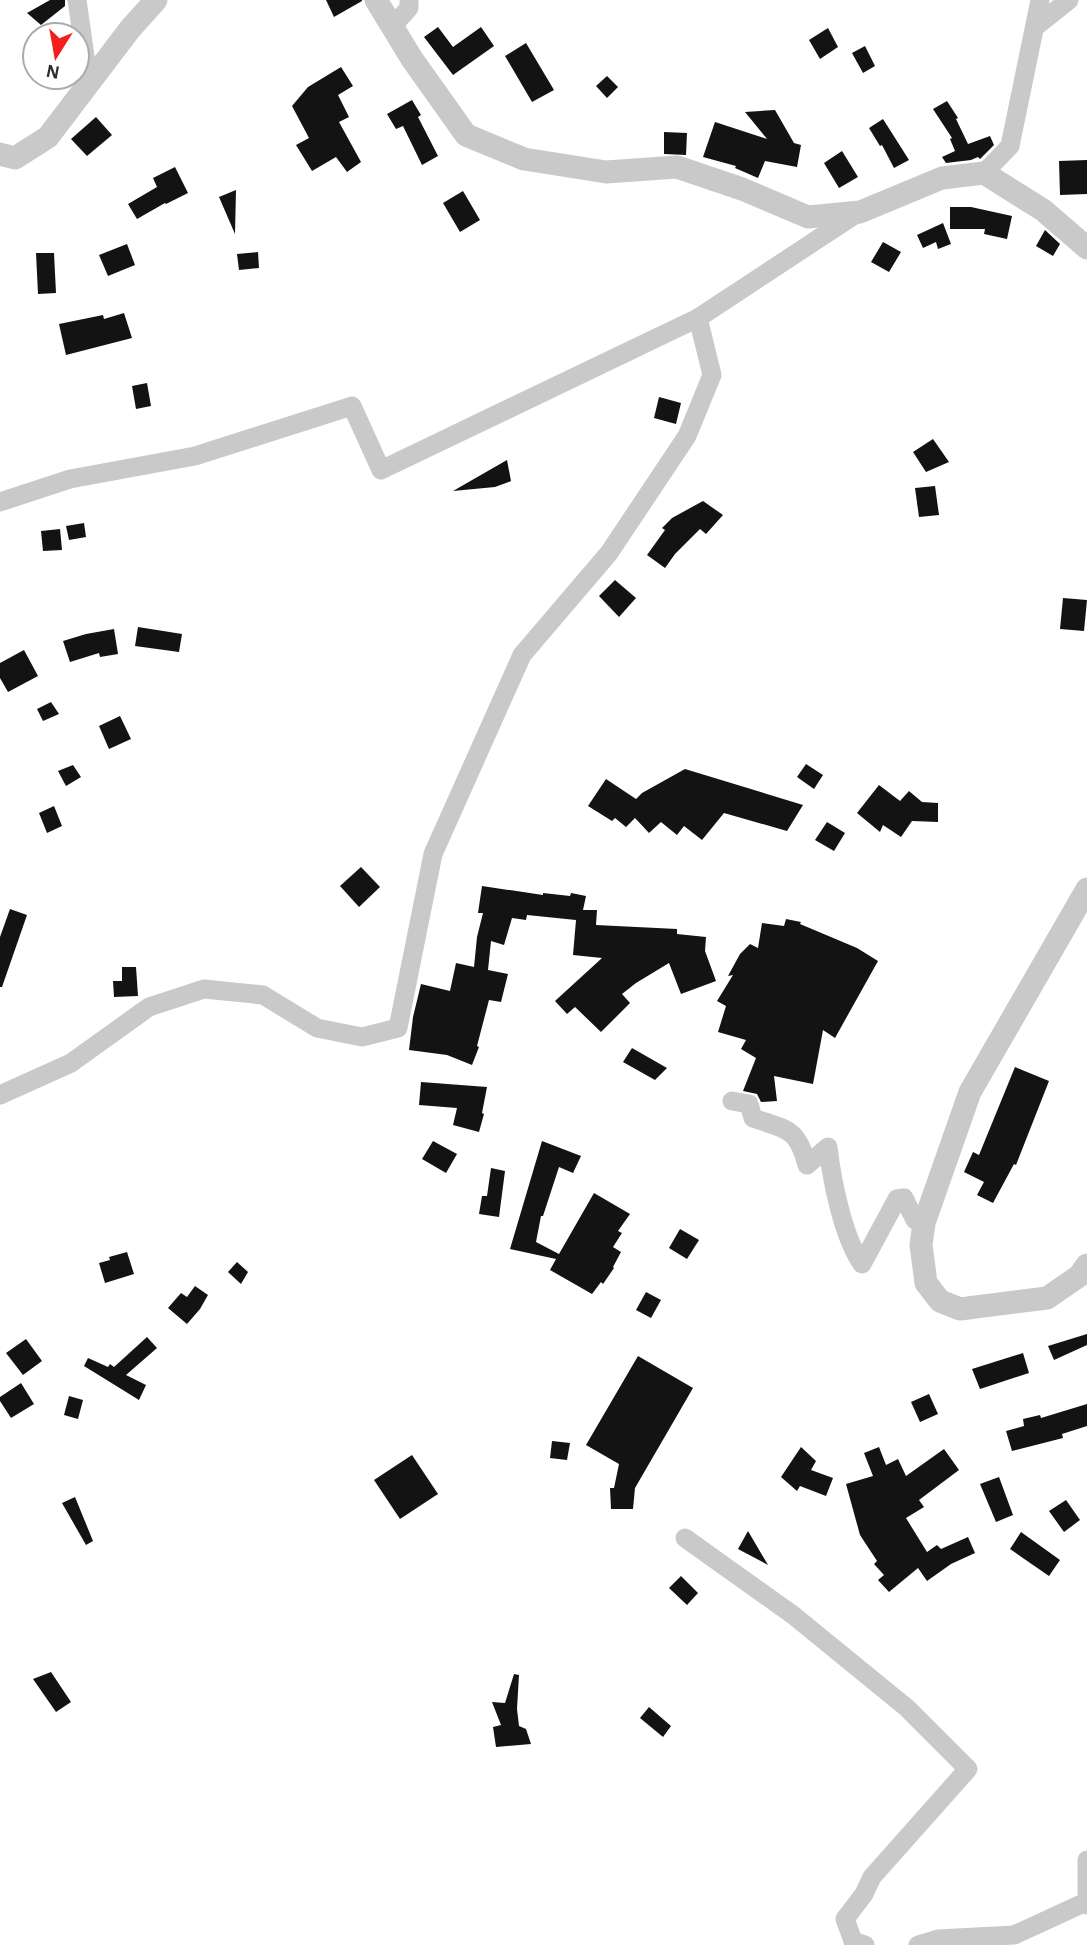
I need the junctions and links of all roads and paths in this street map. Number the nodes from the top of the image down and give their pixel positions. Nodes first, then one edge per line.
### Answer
1 (76, 0) edge
2 (156, 0) edge
3 (376, 0) edge
4 (409, 0) edge
5 (1040, 0) edge
6 (1069, 0) edge
7 (79, 21) edge
8 (392, 27) junction
9 (1035, 27) junction
10 (91, 81) edge
11 (84, 91) edge
12 (0, 154) edge
13 (984, 173) junction
14 (860, 212) junction
15 (1087, 248) edge
16 (698, 318) junction
17 (0, 502) edge
18 (1087, 889) edge
19 (0, 1095) edge
20 (732, 1101) dead end
21 (924, 1223) junction
22 (1087, 1265) edge
23 (685, 1538) dead end
24 (1087, 1860) edge
25 (1086, 1903) edge
26 (865, 1945) edge
27 (918, 1945) edge

1 - 7 street
2 - 10 street
3 - 8 street
4 - 8 street
5 - 9 street
6 - 9 street
8 - 14 street
9 - 13 street
11 - 12 street
13 - 14 street
13 - 15 street
14 - 16 street
16 - 17 street
16 - 19 street
18 - 21 street
20 - 21 street
21 - 22 street
23 - 26 street
24 - 25 street
25 - 27 street

